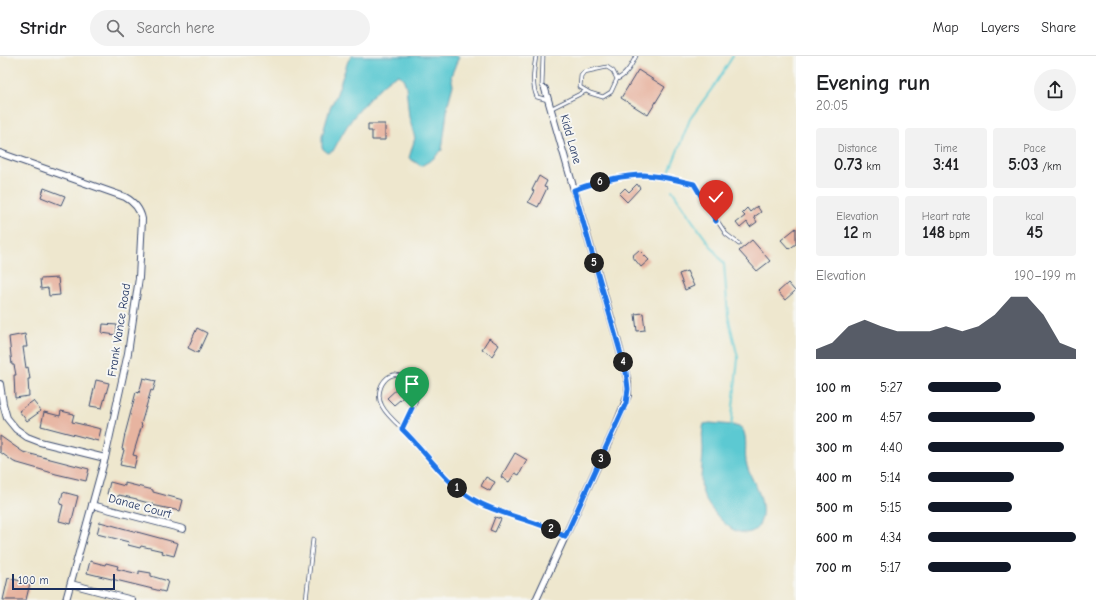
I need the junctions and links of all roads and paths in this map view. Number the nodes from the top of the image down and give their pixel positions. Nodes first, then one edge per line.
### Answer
1 (536, 56) edge
2 (543, 56) edge
3 (636, 56) edge
4 (617, 79) junction
5 (545, 89) joint
6 (586, 91) junction
7 (548, 100) junction
8 (550, 109) junction
9 (0, 153) edge
10 (574, 190) junction
11 (739, 244) dead end
12 (0, 384) edge
13 (402, 429) junction
14 (105, 458) junction
15 (92, 505) junction
16 (182, 529) dead end
17 (565, 537) junction
18 (313, 539) dead end
19 (70, 584) junction
20 (66, 600) edge
21 (132, 600) edge
22 (306, 600) edge
23 (536, 600) edge

1 - 7 lane
2 - 5 lane
3 - 4 lane
4 - 6 lane
4 - 6 lane
5 - 7 street, Kidd Lane
6 - 8 lane
7 - 8 street, Kidd Lane
8 - 10 street, Kidd Lane
9 - 14 street, Frank Vance Road
10 - 11 lane
10 - 17 street, Kidd Lane
12 - 14 street
13 - 13 lane
13 - 17 lane
14 - 15 street, Frank Vance Road
15 - 16 street, Danae Court
15 - 19 street, Frank Vance Road
17 - 23 street, Kidd Lane
18 - 22 lane
19 - 20 street, Frank Vance Road
19 - 21 street

